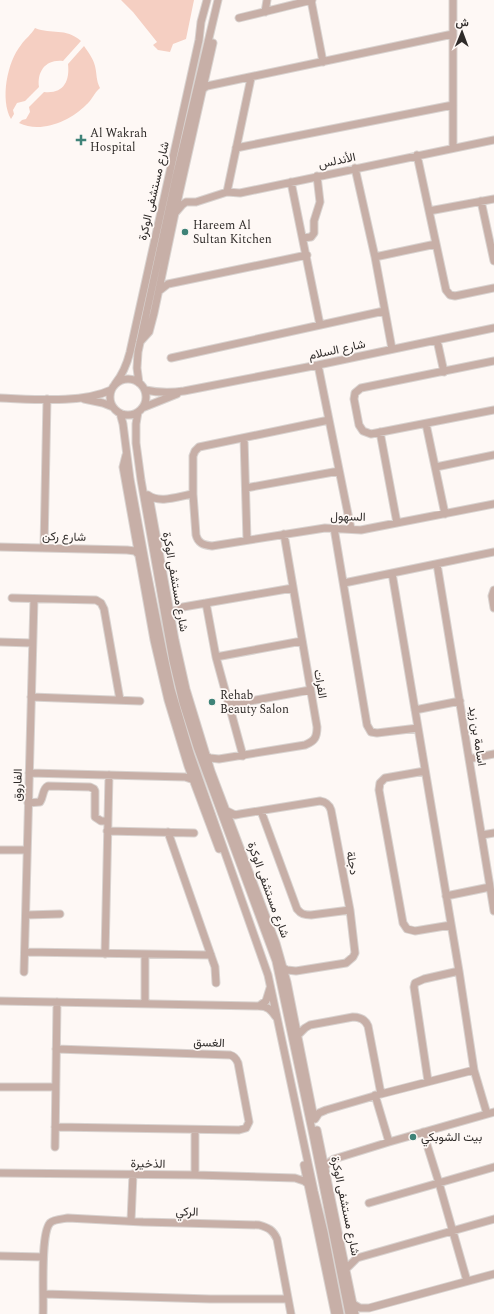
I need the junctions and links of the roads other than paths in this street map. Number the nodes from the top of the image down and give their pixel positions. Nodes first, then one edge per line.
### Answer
1 (207, 0) edge
2 (218, 0) edge
3 (267, 0) edge
4 (312, 0) edge
5 (453, 0) edge
6 (216, 11) junction
7 (265, 12) junction
8 (239, 18) dead end
9 (453, 34) junction
10 (323, 62) junction
11 (206, 74) junction
12 (185, 78) dead end
13 (251, 78) junction
14 (219, 84) junction
15 (202, 90) junction
16 (188, 91) junction
17 (195, 97) junction
18 (453, 105) junction
19 (494, 140) edge
20 (236, 148) junction
21 (453, 148) junction
22 (417, 155) junction
23 (356, 168) junction
24 (317, 176) junction
25 (176, 178) junction
26 (292, 182) junction
27 (227, 192) junction
28 (165, 194) junction
29 (179, 194) junction
30 (494, 199) edge
31 (481, 201) junction
32 (186, 202) junction
33 (156, 204) dead end
34 (429, 211) junction
35 (176, 212) junction
36 (303, 238) junction
37 (436, 244) junction
38 (306, 255) junction
39 (375, 257) junction
40 (494, 261) edge
41 (162, 271) junction
42 (174, 283) junction
43 (494, 288) edge
44 (159, 291) junction
45 (384, 311) junction
46 (320, 325) junction
47 (494, 328) edge
48 (437, 340) junction
49 (140, 343) junction
50 (392, 349) junction
51 (171, 358) dead end
52 (494, 362) edge
53 (318, 365) junction
54 (444, 372) junction
55 (139, 382) junction
56 (115, 384) junction
57 (111, 390) junction
58 (145, 390) junction
59 (184, 391) junction
60 (0, 398) edge
61 (76, 398) junction
62 (47, 399) junction
63 (113, 407) junction
64 (140, 410) junction
65 (494, 410) edge
66 (120, 413) junction
67 (329, 420) junction
68 (426, 424) junction
69 (380, 432) junction
70 (244, 438) junction
71 (127, 452) junction
72 (494, 455) edge
73 (436, 467) junction
74 (340, 471) junction
75 (141, 480) junction
76 (246, 488) junction
77 (193, 494) junction
78 (148, 495) junction
79 (161, 500) junction
80 (494, 504) edge
81 (151, 510) junction
82 (445, 514) junction
83 (398, 524) junction
84 (334, 528) junction
85 (352, 530) junction
86 (284, 534) junction
87 (247, 540) junction
88 (136, 541) junction
89 (0, 547) edge
90 (44, 548) junction
91 (127, 550) junction
92 (494, 552) edge
93 (138, 554) junction
94 (437, 564) junction
95 (146, 566) junction
96 (392, 573) junction
97 (344, 583) junction
98 (293, 588) junction
99 (494, 590) edge
100 (12, 598) dead end
101 (34, 599) junction
102 (168, 603) junction
103 (206, 603) junction
104 (183, 607) junction
105 (494, 608) edge
106 (170, 615) junction
107 (166, 625) junction
108 (302, 641) junction
109 (0, 642) edge
110 (32, 643) junction
111 (216, 657) junction
112 (310, 690) junction
113 (31, 697) junction
114 (120, 700) junction
115 (140, 701) dead end
116 (460, 701) junction
117 (229, 705) junction
118 (415, 710) junction
119 (418, 728) junction
120 (197, 746) junction
121 (190, 753) junction
122 (494, 754) edge
123 (206, 755) junction
124 (244, 756) junction
125 (219, 759) junction
126 (469, 759) junction
127 (188, 766) junction
128 (211, 771) junction
129 (425, 771) junction
130 (29, 773) junction
131 (109, 775) junction
132 (180, 776) junction
133 (194, 780) junction
134 (28, 803) junction
135 (227, 811) junction
136 (261, 811) junction
137 (240, 814) junction
138 (108, 821) junction
139 (232, 826) junction
140 (108, 831) junction
141 (168, 832) junction
142 (194, 833) dead end
143 (494, 833) edge
144 (482, 835) junction
145 (0, 850) edge
146 (27, 850) junction
147 (490, 888) junction
148 (446, 896) junction
149 (350, 910) junction
150 (494, 911) edge
151 (60, 914) dead end
152 (26, 915) junction
153 (451, 925) junction
154 (25, 952) junction
155 (105, 954) junction
156 (145, 954) junction
157 (211, 955) junction
158 (276, 961) junction
159 (283, 968) junction
160 (296, 971) junction
161 (459, 971) junction
162 (24, 972) dead end
163 (287, 982) junction
164 (216, 983) dead end
165 (271, 986) junction
166 (284, 994) junction
167 (268, 996) junction
168 (0, 1001) edge
169 (57, 1002) junction
170 (145, 1004) junction
171 (259, 1006) junction
172 (271, 1010) junction
173 (294, 1019) junction
174 (278, 1021) junction
175 (310, 1025) junction
176 (298, 1035) junction
177 (56, 1049) junction
178 (474, 1070) junction
179 (428, 1081) junction
180 (0, 1087) edge
181 (56, 1088) junction
182 (378, 1095) junction
183 (312, 1105) junction
184 (326, 1110) junction
185 (490, 1113) edge
186 (315, 1120) junction
187 (55, 1127) junction
188 (195, 1130) junction
189 (423, 1132) junction
190 (389, 1142) junction
191 (315, 1145) junction
192 (55, 1147) dead end
193 (322, 1154) junction
194 (334, 1159) junction
195 (494, 1167) edge
196 (304, 1168) junction
197 (325, 1168) junction
198 (0, 1172) edge
199 (133, 1174) junction
200 (195, 1175) junction
201 (295, 1178) junction
202 (307, 1183) junction
203 (439, 1183) junction
204 (314, 1190) junction
205 (369, 1203) dead end
206 (494, 1219) edge
207 (131, 1221) junction
208 (452, 1230) junction
209 (343, 1254) junction
210 (0, 1256) edge
211 (43, 1257) junction
212 (357, 1258) junction
213 (347, 1268) junction
214 (494, 1274) edge
215 (467, 1281) junction
216 (44, 1294) junction
217 (288, 1299) junction
218 (353, 1304) junction
219 (369, 1308) junction
220 (43, 1314) edge
221 (291, 1314) edge
222 (334, 1314) edge
223 (340, 1314) edge
224 (349, 1314) edge
225 (355, 1314) edge
226 (360, 1314) edge

1 - 16 street, شارع مستشفى الوكرة
2 - 6 street, شارع مستشفى الوكرة
3 - 7 street
4 - 7 street
4 - 10 street
5 - 9 street
6 - 11 street, شارع مستشفى الوكرة
6 - 17 street, شارع مستشفى الوكرة
7 - 8 street
9 - 10 street
9 - 18 street
10 - 13 street
11 - 14 street
11 - 15 street, شارع مستشفى الوكرة
12 - 16 street
13 - 14 street
13 - 20 street
14 - 15 street
15 - 17 street
15 - 29 street, شارع مستشفى الوكرة
16 - 28 street, شارع مستشفى الوكرة
17 - 25 street, شارع مستشفى الوكرة
18 - 20 street
18 - 21 street
19 - 21 street, الأندلس
20 - 27 street
21 - 22 street, الأندلس
22 - 23 street, الأندلس
22 - 34 street
23 - 24 street, الأندلس
23 - 39 street
24 - 26 street, الأندلس
24 - 36 street
25 - 29 street
25 - 49 street, شارع مستشفى الوكرة
26 - 27 street, الأندلس
26 - 36 street
27 - 32 street, الأندلس
28 - 33 street
28 - 56 street, شارع مستشفى الوكرة
29 - 32 street
29 - 35 street, شارع مستشفى الوكرة
30 - 31 street
31 - 34 street
31 - 40 street
32 - 35 street
34 - 37 street
35 - 41 street, شارع مستشفى الوكرة
36 - 38 street
37 - 39 street
37 - 43 street
38 - 42 street
38 - 46 street
39 - 45 street
41 - 42 street
41 - 44 street, شارع مستشفى الوكرة
42 - 44 street
44 - 49 street, شارع مستشفى الوكرة
45 - 46 street
45 - 50 street
46 - 51 street
47 - 48 street, شارع السلام
48 - 50 street, شارع السلام
48 - 54 street
49 - 55 street, شارع مستشفى الوكرة
50 - 53 street, شارع السلام
52 - 54 street
53 - 59 street, شارع السلام
53 - 67 street
54 - 69 street
55 - 56 street
55 - 58 street
56 - 57 street
57 - 61 street
57 - 63 street
58 - 59 street, شارع السلام
58 - 64 street
59 - 64 street, شارع السلام
60 - 62 street
61 - 62 street
61 - 63 street
62 - 90 street
63 - 66 street
64 - 66 street
64 - 75 street, شارع مستشفى الوكرة
65 - 68 street
66 - 71 street, شارع مستشفى الوكرة
67 - 70 street
67 - 74 street
68 - 69 street
68 - 73 street
69 - 83 street
70 - 76 street
70 - 77 street
71 - 88 street, شارع مستشفى الوكرة
71 - 95 street, شارع مستشفى الوكرة
72 - 73 street
73 - 82 street
74 - 76 street
74 - 85 street
75 - 78 street, شارع مستشفى الوكرة
75 - 107 street, شارع مستشفى الوكرة
76 - 87 street
77 - 79 street
77 - 87 street, السهول
78 - 79 street
78 - 81 street, شارع مستشفى الوكرة
79 - 81 street
80 - 82 street, السهول
81 - 102 street, شارع مستشفى الوكرة
82 - 83 street, السهول
83 - 85 street, السهول
84 - 85 street, السهول
84 - 86 street, السهول
84 - 97 street
86 - 87 street, السهول
86 - 98 street, الفرات
88 - 91 street
88 - 93 street, شارع مستشفى الوكرة
89 - 90 street, شارع ركن
90 - 91 street, شارع ركن
91 - 93 street, شارع ركن
92 - 94 street
93 - 95 street, شارع مستشفى الوكرة
93 - 127 street, شارع مستشفى الوكرة
94 - 96 street
94 - 116 street, اسامة بن زيد
95 - 121 street, شارع مستشفى الوكرة
96 - 97 street
96 - 118 street
97 - 119 street
98 - 103 street
98 - 108 street, الفرات
99 - 105 street
100 - 101 street
101 - 110 street, الفاروق
101 - 114 street
102 - 104 street
102 - 106 street, شارع مستشفى الوكرة
103 - 104 street
103 - 111 street
104 - 106 street
106 - 107 street
106 - 123 street, شارع مستشفى الوكرة
107 - 120 street, شارع مستشفى الوكرة
108 - 111 street
108 - 112 street, الفرات
109 - 110 street
110 - 113 street, الفاروق
111 - 117 street
112 - 117 street
112 - 124 street, الفرات
113 - 114 street
113 - 130 street, الفاروق
114 - 115 street
116 - 118 street
116 - 126 street, اسامة بن زيد
117 - 124 street
118 - 119 street
119 - 129 street
120 - 123 street, الفرات
120 - 158 street, شارع مستشفى الوكرة
121 - 127 street
121 - 165 street, شارع مستشفى الوكرة
122 - 126 street
123 - 125 street, الفرات
123 - 128 street, شارع مستشفى الوكرة
124 - 125 street, الفرات
125 - 128 street
126 - 144 street, اسامة بن زيد
127 - 132 street
127 - 133 street, شارع مستشفى الوكرة
128 - 135 street, شارع مستشفى الوكرة
129 - 148 street
129 - 153 street
130 - 131 street
130 - 134 street, الفاروق
131 - 132 street
131 - 138 street
132 - 133 street
133 - 167 street, شارع مستشفى الوكرة
134 - 138 street
134 - 146 street, الفاروق
135 - 137 street, دجلة
135 - 139 street, شارع مستشفى الوكرة
136 - 137 street, دجلة
136 - 149 street
136 - 149 street, دجلة
137 - 139 street
138 - 140 street
139 - 159 street, شارع مستشفى الوكرة
140 - 141 street
140 - 155 street
141 - 142 street
141 - 157 street
143 - 144 street
144 - 147 street, اسامة بن زيد
145 - 146 street
146 - 152 street, الفاروق
147 - 148 street
147 - 150 street, اسامة بن زيد
148 - 153 street
149 - 160 street, دجلة
151 - 152 street
152 - 154 street, الفاروق
153 - 161 street
154 - 155 street
154 - 162 street, الفاروق
155 - 156 street
156 - 157 street
156 - 170 street
157 - 164 street
158 - 159 street
158 - 166 street, شارع مستشفى الوكرة
159 - 160 street, دجلة
159 - 163 street, شارع مستشفى الوكرة
160 - 163 street
161 - 178 street
161 - 179 street
163 - 166 street
163 - 173 street, شارع مستشفى الوكرة
165 - 167 street
165 - 174 street, شارع مستشفى الوكرة
166 - 191 street, شارع مستشفى الوكرة
167 - 171 street
167 - 172 street, شارع مستشفى الوكرة
168 - 169 street
169 - 170 street
169 - 177 street
170 - 171 street
171 - 172 street
172 - 174 street
172 - 196 street, شارع مستشفى الوكرة
173 - 175 street
173 - 176 street, شارع مستشفى الوكرة
174 - 204 street, شارع مستشفى الوكرة
175 - 176 street
175 - 182 street
176 - 183 street, شارع مستشفى الوكرة
177 - 181 street
177 - 188 street, الغسق
178 - 179 street
178 - 185 street
179 - 182 street
180 - 181 street
181 - 187 street
182 - 184 street
182 - 190 street
183 - 184 street
183 - 186 street, شارع مستشفى الوكرة
184 - 186 street
185 - 189 street
186 - 193 street, شارع مستشفى الوكرة
187 - 188 street, الغسق
187 - 192 street
188 - 200 street
189 - 190 street
189 - 203 street
190 - 194 street
191 - 193 street
191 - 224 street, شارع مستشفى الوكرة
193 - 194 street
193 - 197 street, شارع مستشفى الوكرة
194 - 197 street
195 - 203 street
196 - 201 street
196 - 202 street, شارع مستشفى الوكرة
197 - 209 street, شارع مستشفى الوكرة
198 - 199 street, الذخيرة
199 - 200 street, الذخيرة
199 - 207 street
200 - 201 street, الذخيرة
201 - 202 street, الذخيرة
202 - 204 street, الذخيرة
202 - 222 street, شارع مستشفى الوكرة
203 - 205 street
203 - 208 street
204 - 223 street, شارع مستشفى الوكرة
206 - 208 street
207 - 211 street, الركي
207 - 217 street, الركي
208 - 212 street
208 - 215 street
209 - 212 street
209 - 213 street, شارع مستشفى الوكرة
210 - 211 street
211 - 216 street, الركي
212 - 213 street
213 - 218 street, شارع مستشفى الوكرة
214 - 215 street
215 - 219 street
216 - 217 street
216 - 220 street, الركي
217 - 221 street, الركي
218 - 219 street
218 - 225 street, شارع مستشفى الوكرة
219 - 226 street

